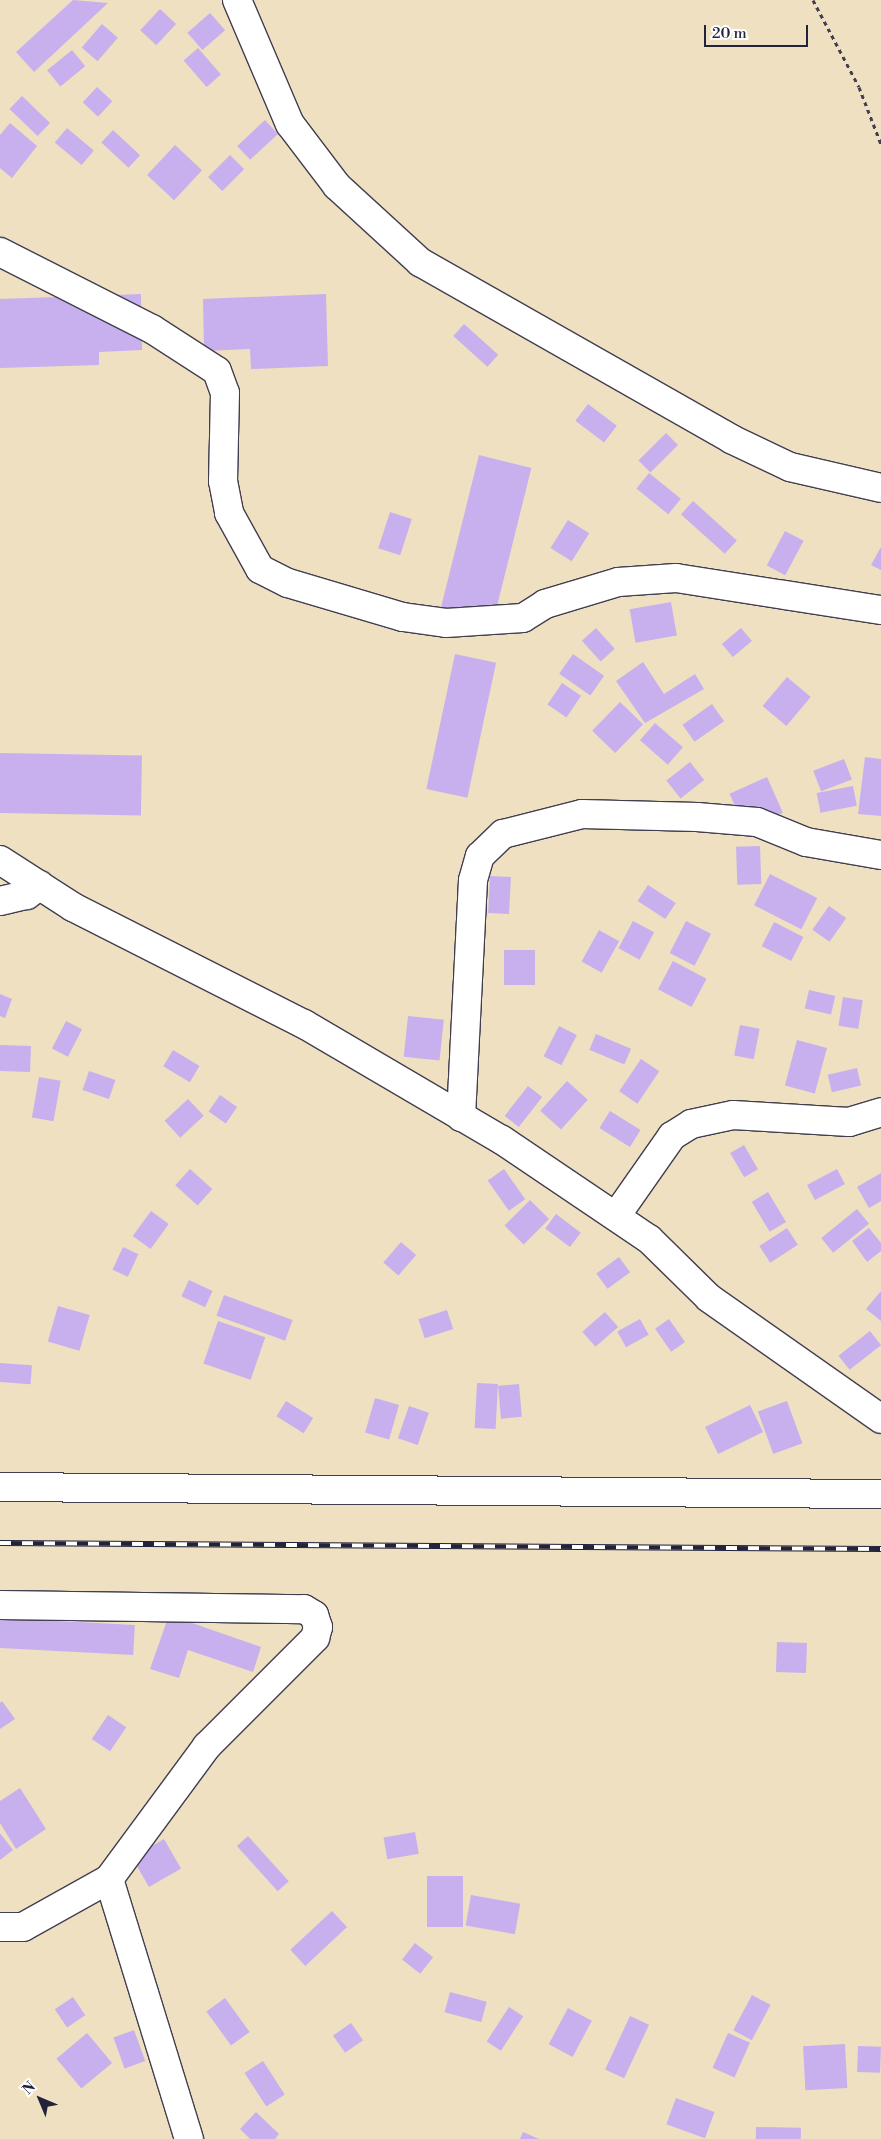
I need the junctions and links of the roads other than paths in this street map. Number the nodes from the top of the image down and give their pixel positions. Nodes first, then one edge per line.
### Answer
1 (237, 0) edge
2 (0, 252) edge
3 (881, 488) edge
4 (881, 610) edge
5 (881, 855) edge
6 (0, 860) edge
7 (40, 885) junction
8 (0, 901) edge
9 (881, 1112) edge
10 (461, 1117) junction
11 (616, 1216) junction
12 (881, 1419) edge
13 (0, 1487) edge
14 (881, 1494) edge
15 (0, 1605) edge
16 (109, 1879) junction
17 (0, 1927) edge
18 (189, 2139) edge

1 - 3 street
2 - 4 street
5 - 10 street
6 - 7 street
7 - 8 street
7 - 10 street
9 - 11 street
10 - 11 street
11 - 12 street
13 - 14 street
15 - 16 street
16 - 17 street
16 - 18 street

